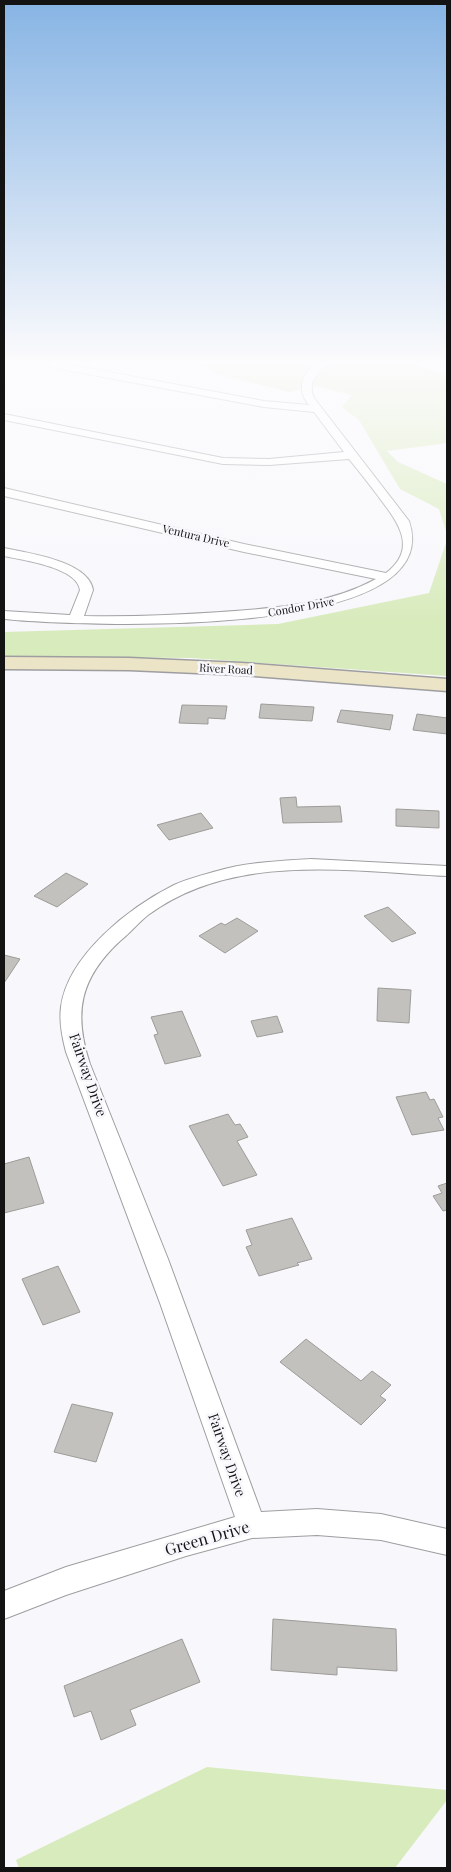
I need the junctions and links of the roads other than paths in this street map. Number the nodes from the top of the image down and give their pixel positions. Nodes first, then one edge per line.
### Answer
1 (170, 450) edge
2 (349, 450) edge
3 (353, 455) junction
4 (4, 492) edge
5 (4, 552) edge
6 (388, 577) junction
7 (4, 615) edge
8 (75, 620) junction
9 (4, 664) edge
10 (447, 685) edge
11 (447, 871) edge
12 (252, 1525) junction
13 (447, 1542) edge
14 (4, 1605) edge

1 - 3 street
2 - 3 street, Condor Drive
3 - 6 street, Condor Drive
4 - 6 street, Ventura Drive
5 - 8 street
6 - 8 street, Condor Drive
7 - 8 street, Condor Drive
9 - 10 street, River Road
11 - 12 street, Fairway Drive
12 - 13 street, Green Drive
12 - 14 street, Green Drive

